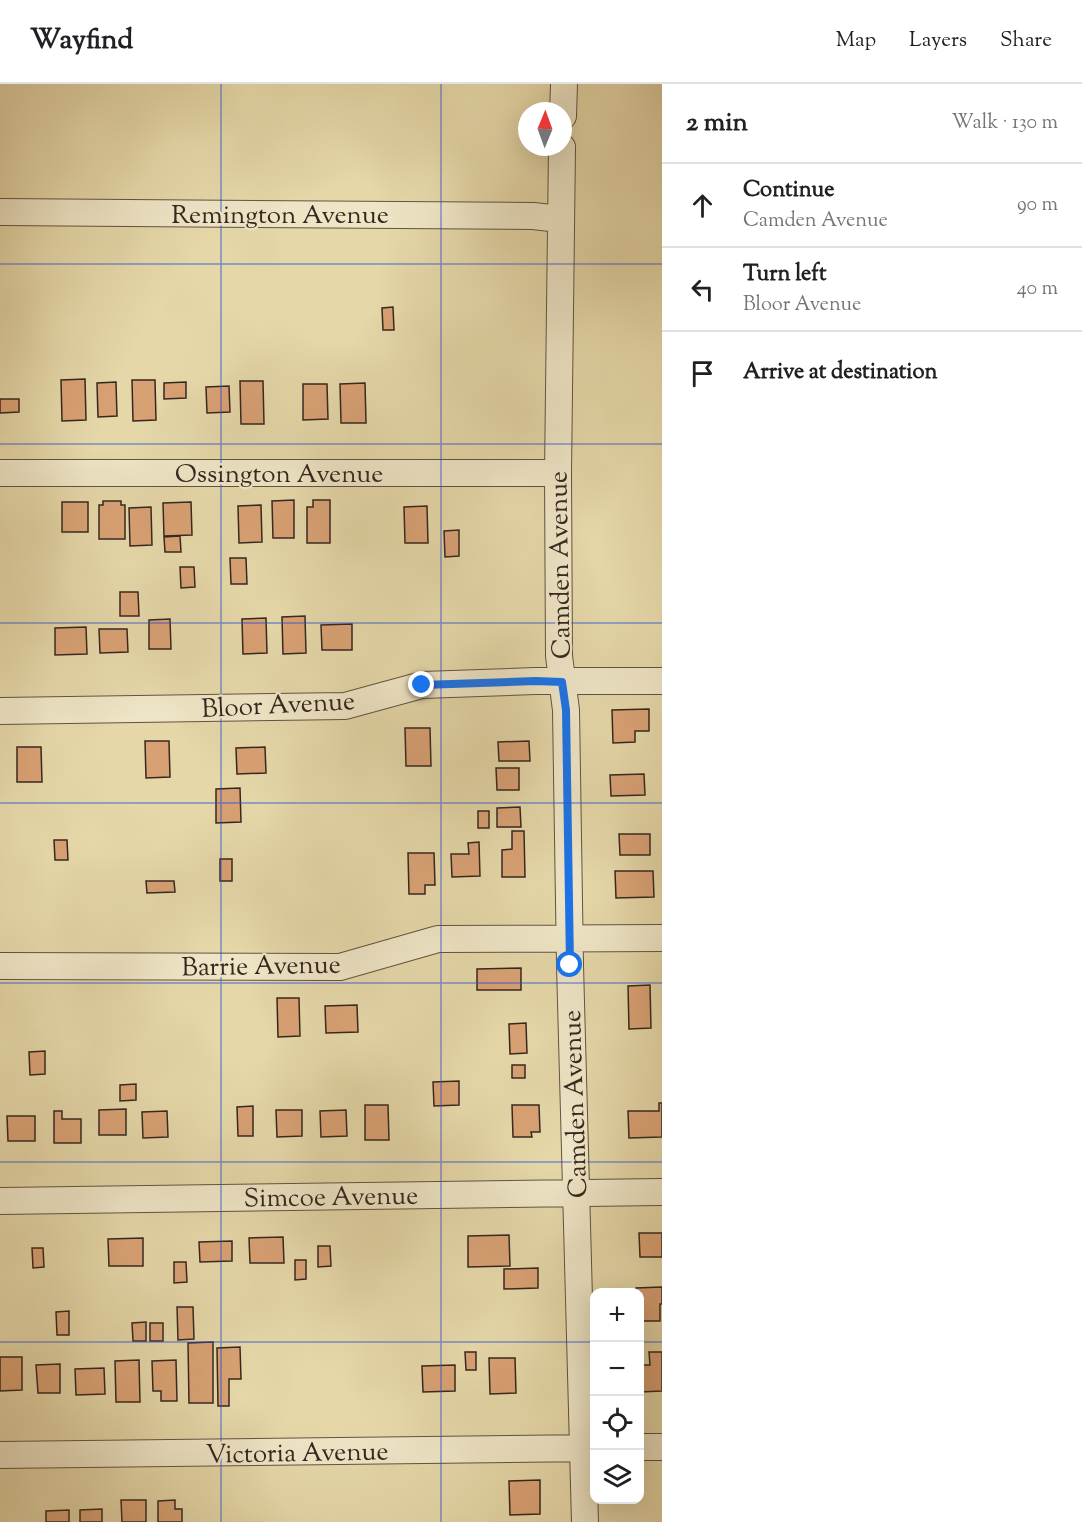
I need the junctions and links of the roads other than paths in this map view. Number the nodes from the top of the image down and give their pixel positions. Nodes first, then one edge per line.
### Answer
1 (564, 84) edge
2 (563, 102) edge
3 (562, 156) edge
4 (0, 212) edge
5 (560, 219) junction
6 (0, 473) edge
7 (558, 473) junction
8 (662, 681) edge
9 (562, 682) junction
10 (0, 711) edge
11 (662, 938) edge
12 (570, 939) junction
13 (0, 966) edge
14 (662, 1192) edge
15 (577, 1193) junction
16 (0, 1201) edge
17 (644, 1447) edge
18 (662, 1447) edge
19 (589, 1448) edge
20 (0, 1455) edge
21 (585, 1522) edge

1 - 2 street
3 - 5 street, Camden Avenue
4 - 5 street, Remington Avenue
5 - 7 street, Camden Avenue
6 - 7 street, Ossington Avenue
7 - 9 street, Camden Avenue
8 - 9 street, Bloor Avenue
9 - 10 street, Bloor Avenue
9 - 12 street, Camden Avenue
11 - 12 street, Barrie Avenue
12 - 13 street, Barrie Avenue
12 - 15 street, Camden Avenue
14 - 15 street, Simcoe Avenue
15 - 16 street, Simcoe Avenue
15 - 19 street, Camden Avenue
17 - 18 street
19 - 20 street, Victoria Avenue
19 - 21 street, Camden Avenue

